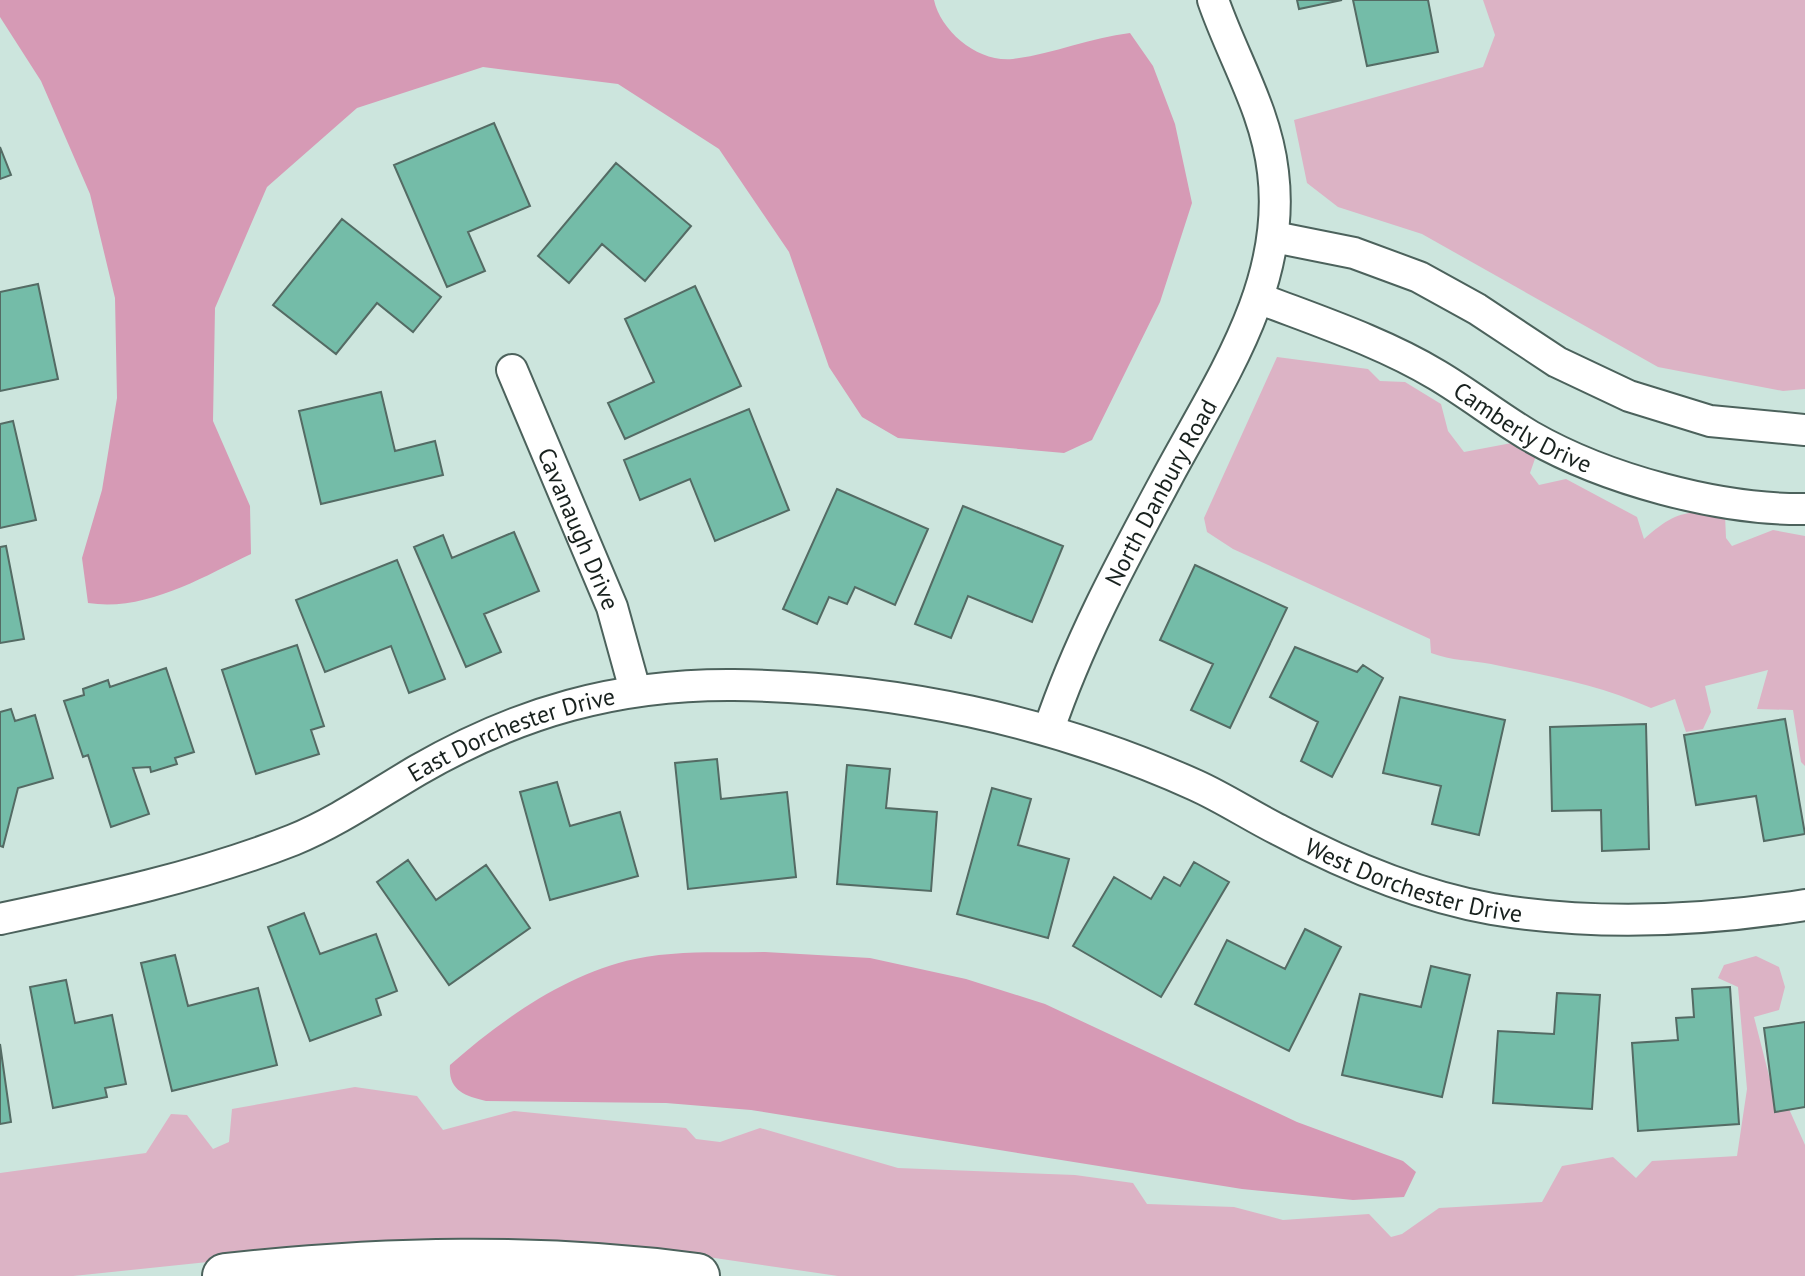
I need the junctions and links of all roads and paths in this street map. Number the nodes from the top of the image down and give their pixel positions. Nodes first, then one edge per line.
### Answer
1 (1213, 0) edge
2 (1273, 247) junction
3 (1258, 298) junction
4 (512, 370) dead end
5 (1805, 430) edge
6 (1805, 509) edge
7 (635, 690) junction
8 (1049, 729) junction
9 (1805, 905) edge
10 (0, 919) edge
11 (225, 1276) edge
12 (697, 1276) edge

1 - 2 street, North Danbury Road
2 - 3 street, North Danbury Road
2 - 5 street
3 - 6 street, Camberly Drive
3 - 8 street, North Danbury Road
4 - 7 street, Cavanaugh Drive
7 - 8 street, East Dorchester Drive
7 - 10 street, East Dorchester Drive
8 - 9 street, West Dorchester Drive
11 - 12 street

